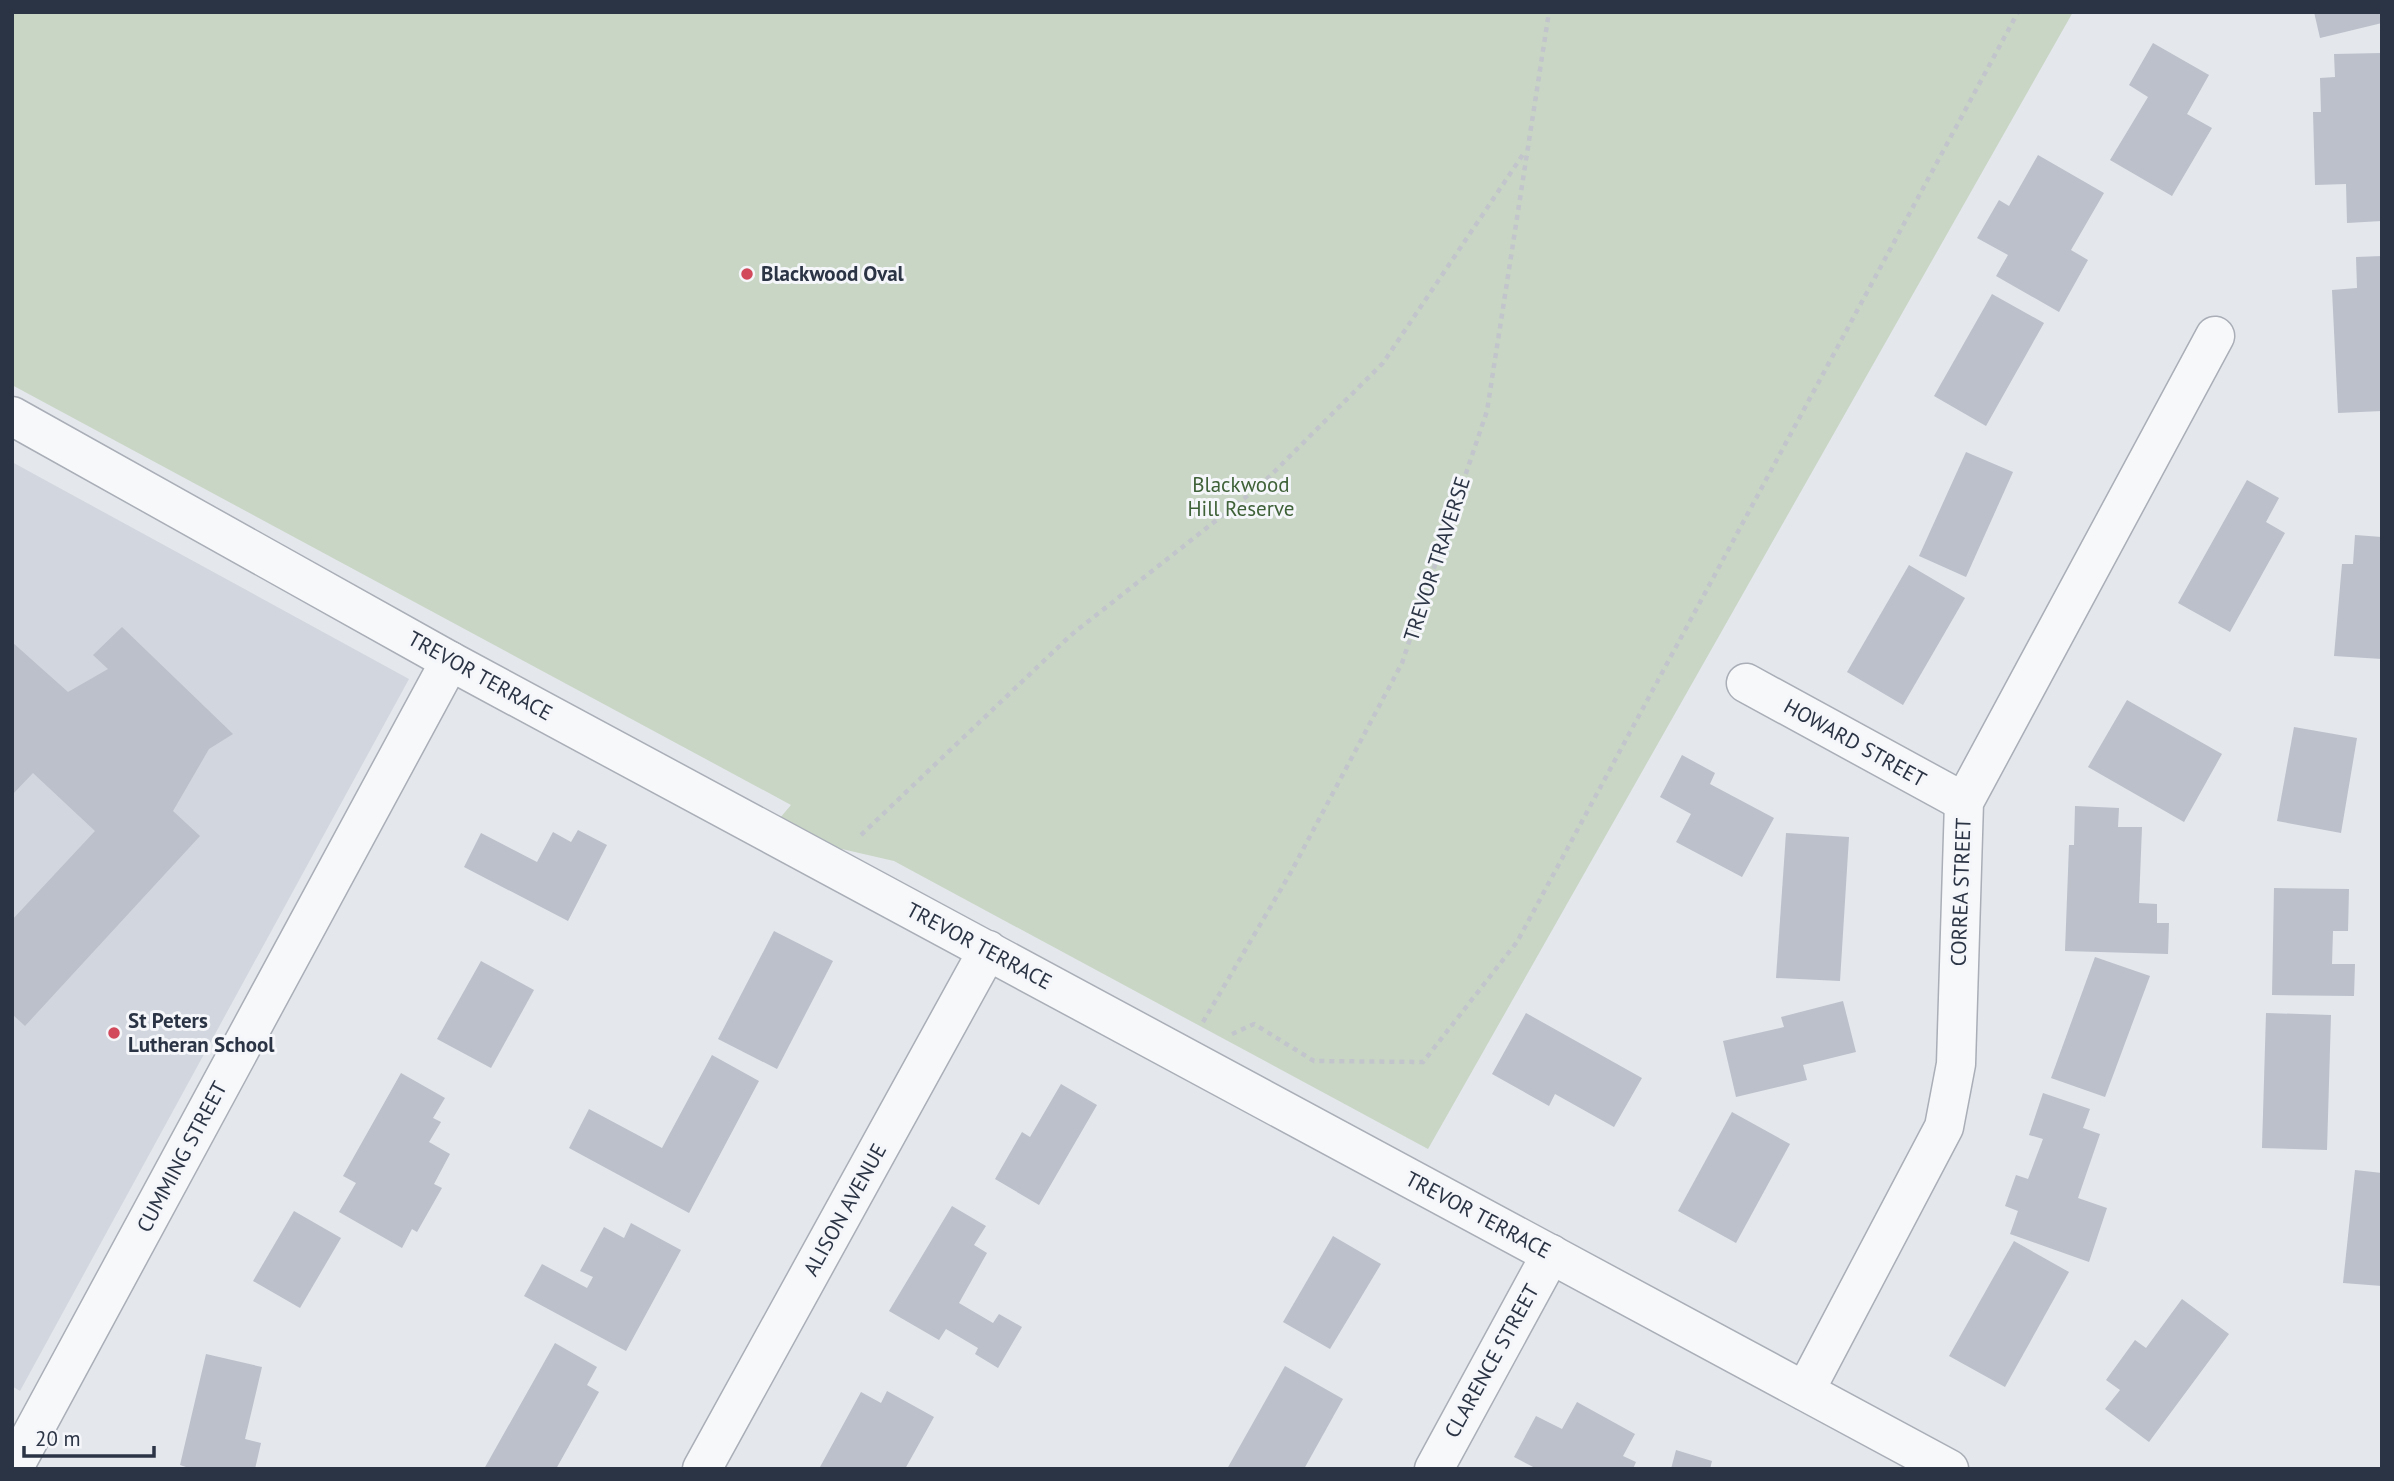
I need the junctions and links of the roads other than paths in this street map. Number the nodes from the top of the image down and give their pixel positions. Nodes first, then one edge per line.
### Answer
1 (2215, 336) dead end
2 (12, 416) edge
3 (450, 661) junction
4 (1746, 683) dead end
5 (1964, 802) junction
6 (988, 950) junction
7 (1551, 1254) junction
8 (1805, 1391) junction
9 (13, 1469) edge
10 (702, 1469) edge
11 (1434, 1469) edge
12 (1949, 1469) edge

1 - 5 street, CORREA STREET
2 - 3 street, TREVOR TERRACE
3 - 6 street, TREVOR TERRACE
3 - 9 street, CUMMING STREET
4 - 5 street, HOWARD STREET
5 - 8 street, CORREA STREET
6 - 7 street, TREVOR TERRACE
6 - 10 street, ALISON AVENUE
7 - 8 street, TREVOR TERRACE
7 - 11 street, CLARENCE STREET
8 - 12 street, TREVOR TERRACE

